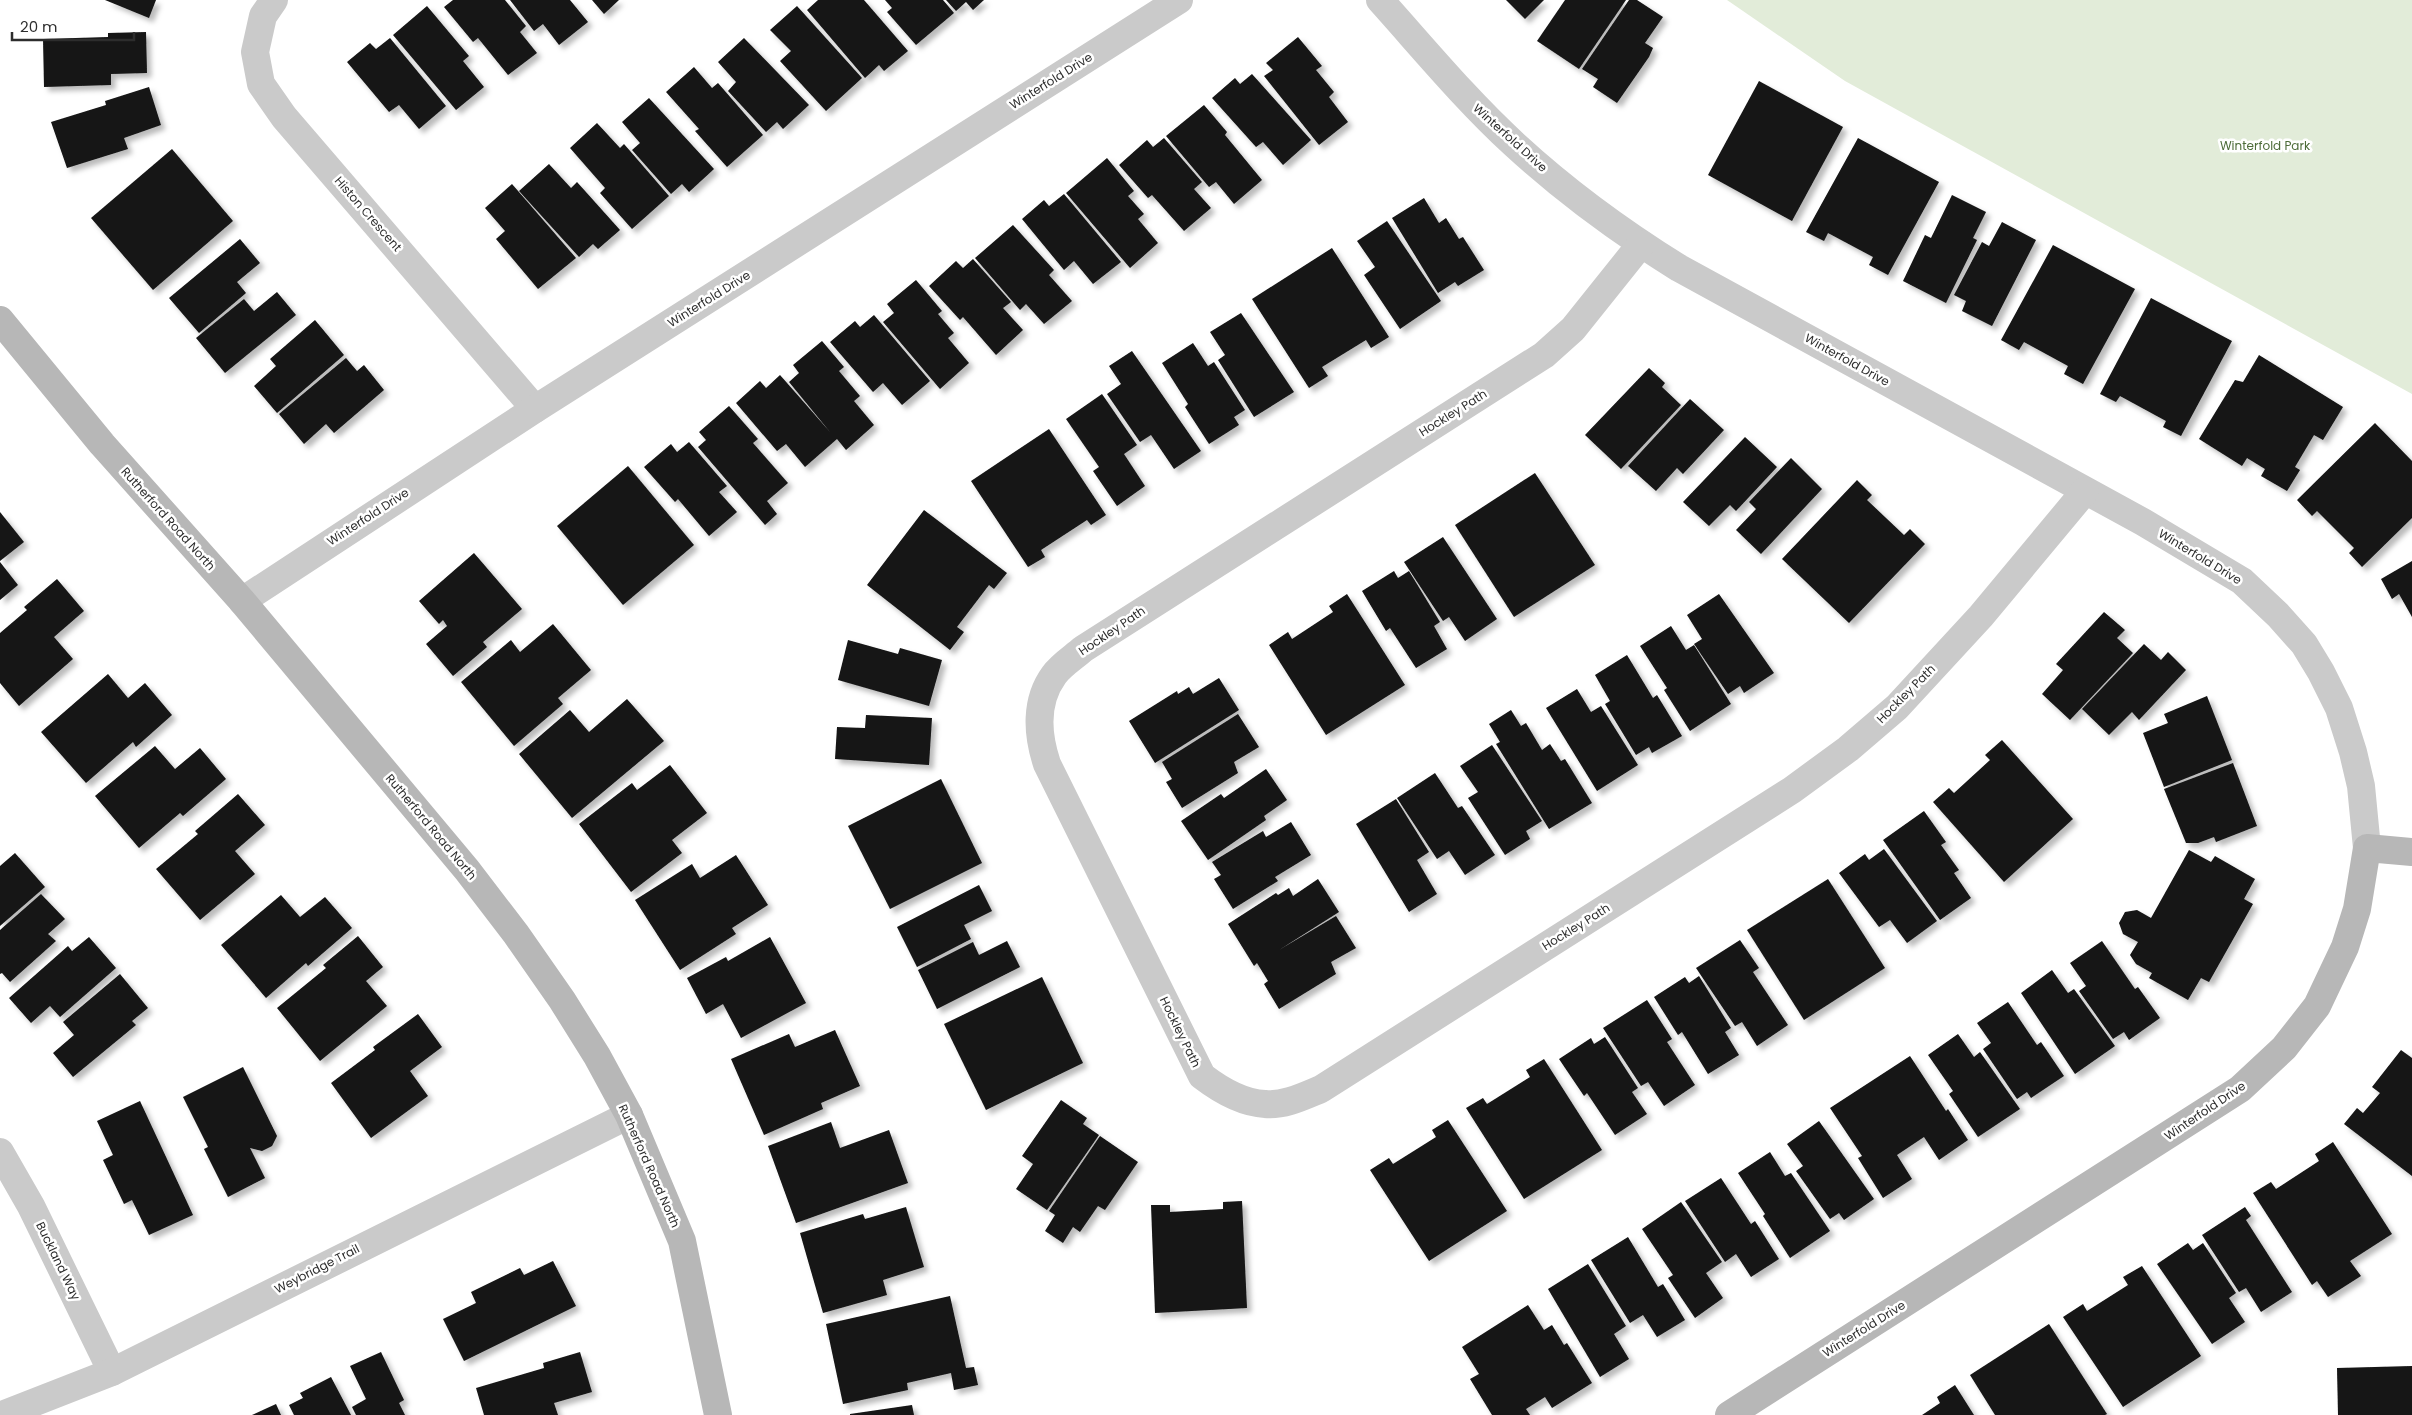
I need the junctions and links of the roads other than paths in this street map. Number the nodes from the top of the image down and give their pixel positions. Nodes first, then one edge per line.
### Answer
1 (274, 0) edge
2 (1179, 0) edge
3 (1380, 0) edge
4 (1641, 244) junction
5 (0, 320) edge
6 (535, 409) junction
7 (2085, 491) junction
8 (242, 601) junction
9 (2367, 848) junction
10 (2412, 852) edge
11 (629, 1115) junction
12 (0, 1152) edge
13 (112, 1372) junction
14 (1732, 1414) edge
15 (2, 1415) edge
16 (718, 1415) edge

1 - 6 street, Histon Crescent
2 - 6 street, Winterfold Drive
3 - 4 street, Winterfold Drive
4 - 7 street, Winterfold Drive
4 - 7 street, Hockley Path
5 - 8 street, Rutherford Road North
6 - 8 street, Winterfold Drive
7 - 9 street, Winterfold Drive
8 - 11 street, Rutherford Road North
9 - 10 street
9 - 14 street, Winterfold Drive
11 - 13 street, Weybridge Trail
11 - 16 street, Rutherford Road North
12 - 13 street, Buckland Way
13 - 15 street, Weybridge Trail

